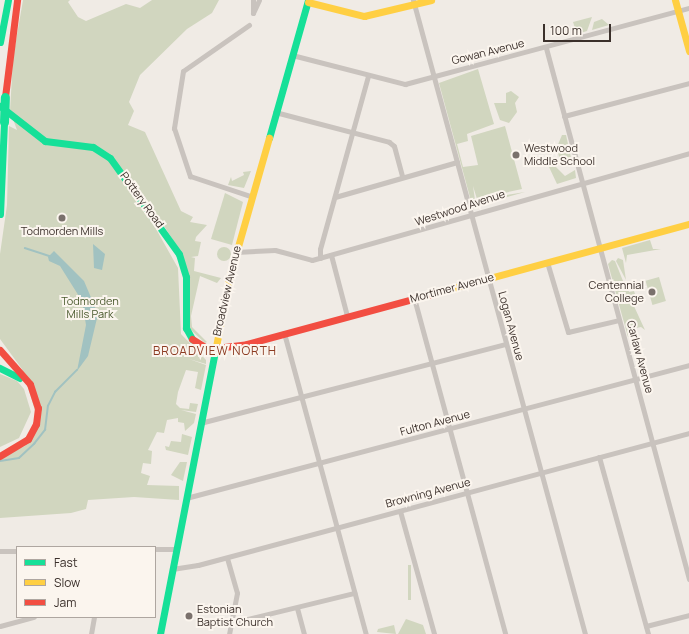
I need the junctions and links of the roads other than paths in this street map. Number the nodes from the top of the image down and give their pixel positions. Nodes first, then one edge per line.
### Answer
1 (8, 0) edge
2 (17, 0) edge
3 (253, 0) edge
4 (258, 0) edge
5 (431, 0) edge
6 (675, 0) edge
7 (308, 1) edge
8 (413, 2) edge
9 (689, 8) edge
10 (678, 10) junction
11 (250, 25) dead end
12 (0, 42) edge
13 (546, 48) junction
14 (689, 51) edge
15 (292, 55) junction
16 (368, 76) junction
17 (434, 76) junction
18 (689, 83) edge
19 (0, 106) edge
20 (275, 112) junction
21 (564, 116) junction
22 (352, 132) junction
23 (689, 153) edge
24 (456, 162) junction
25 (402, 176) junction
26 (582, 182) junction
27 (250, 196) junction
28 (335, 197) junction
29 (0, 214) edge
30 (471, 215) junction
31 (689, 224) edge
32 (600, 248) junction
33 (236, 252) junction
34 (331, 255) junction
35 (320, 258) junction
36 (547, 262) junction
37 (488, 278) junction
38 (414, 298) junction
39 (347, 316) junction
40 (619, 320) junction
41 (284, 333) junction
42 (506, 344) junction
43 (0, 350) edge
44 (214, 350) junction
45 (432, 364) junction
46 (689, 365) edge
47 (0, 368) edge
48 (636, 379) junction
49 (302, 399) junction
50 (523, 410) junction
51 (200, 423) junction
52 (450, 429) junction
53 (689, 433) edge
54 (652, 442) junction
55 (0, 452) edge
56 (0, 456) edge
57 (599, 457) junction
58 (320, 465) junction
59 (541, 473) junction
60 (467, 493) junction
61 (186, 498) junction
62 (400, 511) junction
63 (336, 528) junction
64 (156, 549) edge
65 (176, 549) junction
66 (0, 551) edge
67 (16, 551) edge
68 (227, 558) junction
69 (172, 569) junction
70 (689, 579) edge
71 (354, 593) junction
72 (297, 608) junction
73 (689, 615) edge
74 (30, 618) edge
75 (94, 618) edge
76 (231, 623) junction
77 (0, 626) edge
78 (646, 626) junction
79 (91, 634) edge
80 (160, 634) edge
81 (229, 634) edge
82 (304, 634) edge
83 (366, 634) edge
84 (434, 634) edge
85 (505, 634) edge
86 (585, 634) edge
87 (648, 634) edge

1 - 12 main road
2 - 29 main road, bridge
3 - 4 street
5 - 8 main road
6 - 10 main road
7 - 8 main road
7 - 15 main road, Broadview Avenue
8 - 17 street, Logan Avenue
9 - 10 street, Gowan Avenue
10 - 13 street, Gowan Avenue
10 - 14 main road
11 - 27 street
13 - 17 street, Gowan Avenue
13 - 21 street, Carlaw Avenue
15 - 16 street, Gowan Avenue
15 - 20 main road, Broadview Avenue
16 - 17 street, Gowan Avenue
16 - 22 street
17 - 24 street, Logan Avenue
18 - 21 street
19 - 44 main road, Pottery Road
20 - 22 street
20 - 27 main road, Broadview Avenue
21 - 26 street, Carlaw Avenue
22 - 25 street
22 - 28 street
23 - 26 street, Westwood Avenue
24 - 25 street
24 - 30 street, Logan Avenue
25 - 28 street
26 - 30 street, Westwood Avenue
26 - 32 street, Carlaw Avenue
27 - 33 main road, Broadview Avenue
28 - 35 street
30 - 34 street, Westwood Avenue
30 - 37 street, Logan Avenue
31 - 32 main road, Mortimer Avenue
32 - 36 main road, Mortimer Avenue
32 - 40 street, Carlaw Avenue
33 - 35 street, Westwood Avenue
33 - 44 main road, Broadview Avenue
34 - 35 street, Westwood Avenue
34 - 39 street
36 - 37 main road, Mortimer Avenue
36 - 40 street
37 - 38 main road, Mortimer Avenue
37 - 42 street, Logan Avenue
38 - 39 main road, Mortimer Avenue
38 - 45 street
39 - 41 main road, Mortimer Avenue
40 - 48 street, Carlaw Avenue
41 - 44 main road, Mortimer Avenue
41 - 49 street
42 - 45 street
42 - 50 street, Logan Avenue
43 - 56 main road
44 - 51 main road, Broadview Avenue
45 - 49 street
45 - 52 street
46 - 48 street, Fulton Avenue
47 - 55 main road
48 - 50 street, Fulton Avenue
48 - 54 street, Carlaw Avenue
49 - 51 street
49 - 58 street
50 - 52 street, Fulton Avenue
50 - 59 street, Logan Avenue
51 - 61 main road, Broadview Avenue
52 - 58 street, Fulton Avenue
52 - 60 street
53 - 54 street, Browning Avenue
54 - 57 street, Browning Avenue
54 - 70 street, Carlaw Avenue
57 - 59 street, Browning Avenue
57 - 78 street
58 - 61 street, Fulton Avenue
58 - 63 street
59 - 60 street, Browning Avenue
59 - 86 street, Logan Avenue
60 - 62 street, Browning Avenue
60 - 85 street
61 - 65 main road, Broadview Avenue
62 - 63 street, Browning Avenue
62 - 84 street
63 - 68 street, Browning Avenue
63 - 71 street
64 - 65 street
65 - 69 main road, Broadview Avenue
66 - 67 street
68 - 69 street, Browning Avenue
68 - 76 street
69 - 80 main road, Broadview Avenue
71 - 72 street
71 - 83 street
72 - 76 street
72 - 82 street
73 - 78 street
74 - 77 street
75 - 79 street
76 - 81 street
78 - 87 street

